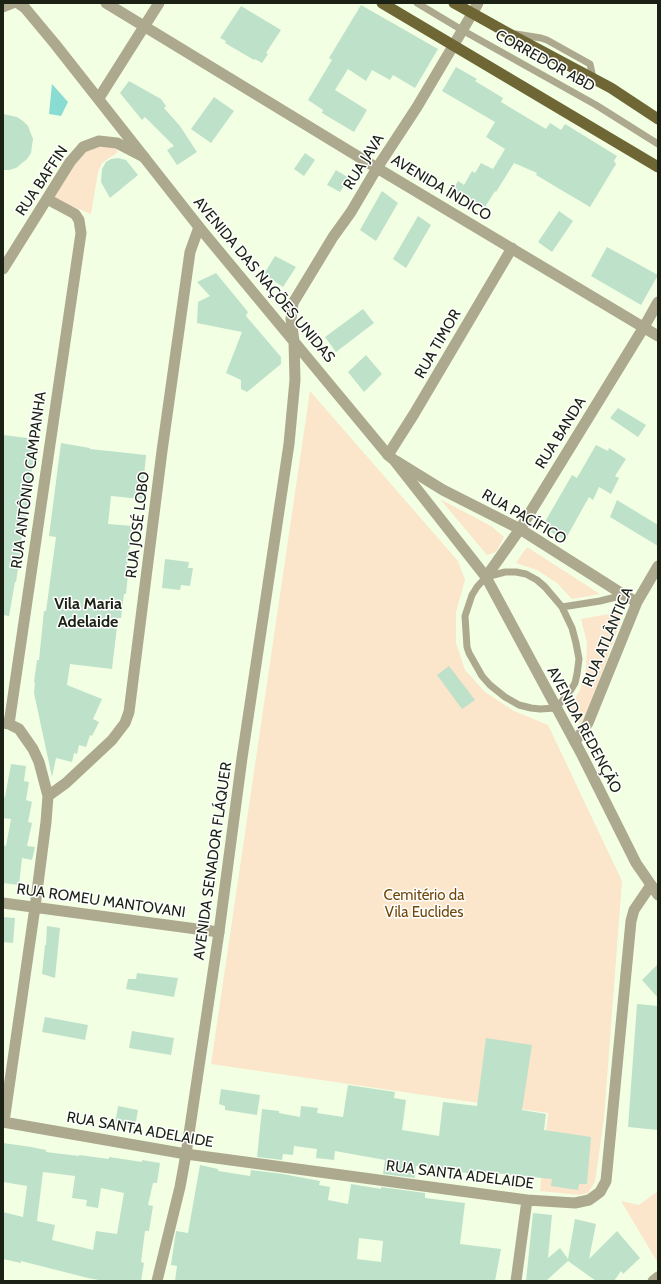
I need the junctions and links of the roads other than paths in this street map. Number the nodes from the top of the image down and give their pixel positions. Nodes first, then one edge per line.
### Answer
1 (12, 3) edge
2 (18, 3) edge
3 (106, 3) edge
4 (159, 3) edge
5 (382, 3) edge
6 (417, 3) edge
7 (454, 3) edge
8 (478, 3) edge
9 (3, 7) edge
10 (472, 14) junction
11 (145, 26) junction
12 (462, 30) junction
13 (453, 46) junction
14 (99, 98) junction
15 (658, 119) edge
16 (658, 144) edge
17 (145, 157) junction
18 (377, 168) junction
19 (658, 168) edge
20 (47, 198) junction
21 (199, 227) junction
22 (512, 248) junction
23 (3, 268) edge
24 (658, 302) edge
25 (644, 327) junction
26 (658, 336) edge
27 (294, 341) junction
28 (289, 444) joint
29 (391, 458) junction
30 (520, 529) junction
31 (658, 566) edge
32 (486, 577) junction
33 (624, 595) junction
34 (637, 602) junction
35 (562, 607) junction
36 (556, 708) junction
37 (6, 723) edge
38 (575, 742) junction
39 (48, 796) junction
40 (651, 885) junction
41 (658, 895) edge
42 (3, 903) edge
43 (35, 907) junction
44 (219, 932) junction
45 (4, 1122) edge
46 (186, 1154) junction
47 (527, 1200) junction
48 (658, 1277) edge
49 (157, 1281) edge
50 (516, 1281) edge
51 (653, 1281) edge

1 - 9 street
2 - 14 street, AVENIDA DAS NAÇÕES UNIDAS
3 - 11 street, AVENIDA ÍNDICO
4 - 11 street
5 - 13 main road
6 - 12 lane, CORREDOR ABD
7 - 10 main road
8 - 10 street, RUA JAVA
10 - 12 street, RUA JAVA
10 - 15 main road
11 - 14 street
11 - 18 street, AVENIDA ÍNDICO
12 - 13 street, RUA JAVA
12 - 16 lane, CORREDOR ABD
13 - 18 street, RUA JAVA
13 - 19 main road
14 - 17 street, AVENIDA DAS NAÇÕES UNIDAS
17 - 20 street, RUA BAFFIN
17 - 21 street, AVENIDA DAS NAÇÕES UNIDAS
18 - 22 street, AVENIDA ÍNDICO
18 - 27 street, RUA JAVA
20 - 23 street, RUA BAFFIN
20 - 37 street, RUA ANTÔNIO CAMPANHA
21 - 27 street, AVENIDA DAS NAÇÕES UNIDAS
21 - 39 street, RUA JOSÉ LOBO
22 - 25 street, AVENIDA ÍNDICO
22 - 29 street, RUA TIMOR
24 - 25 street, RUA BANDA
25 - 26 street, AVENIDA ÍNDICO
25 - 30 street, RUA BANDA
27 - 28 street, RUA JAVA
27 - 29 street, AVENIDA DAS NAÇÕES UNIDAS
28 - 44 street, AVENIDA SENADOR FLÁQUER
29 - 30 street, RUA PACÍFICO
29 - 32 street, AVENIDA DAS NAÇÕES UNIDAS
30 - 32 street, RUA BANDA
30 - 33 street, RUA PACÍFICO
31 - 34 street, RUA ATLÂNTICA
32 - 35 lane
32 - 36 street, AVENIDA REDENÇÃO
32 - 36 lane
33 - 34 street, RUA PACÍFICO
33 - 35 lane
34 - 38 street, RUA ATLÂNTICA
35 - 36 lane
36 - 38 street, AVENIDA REDENÇÃO
37 - 39 street, RUA ANTÔNIO CAMPANHA
38 - 40 street, AVENIDA REDENÇÃO
39 - 43 street, RUA ANTÔNIO CAMPANHA
40 - 41 street, AVENIDA REDENÇÃO
40 - 47 street, RUA SANTA ADELAIDE
42 - 43 street, RUA ROMEU MANTOVANI
43 - 44 street, RUA ROMEU MANTOVANI
43 - 45 street, RUA ANTÔNIO CAMPANHA
44 - 46 street, AVENIDA SENADOR FLÁQUER
45 - 46 street, RUA SANTA ADELAIDE
46 - 47 street, RUA SANTA ADELAIDE
46 - 49 street, AVENIDA SENADOR FLÁQUER
47 - 50 street
48 - 51 street

